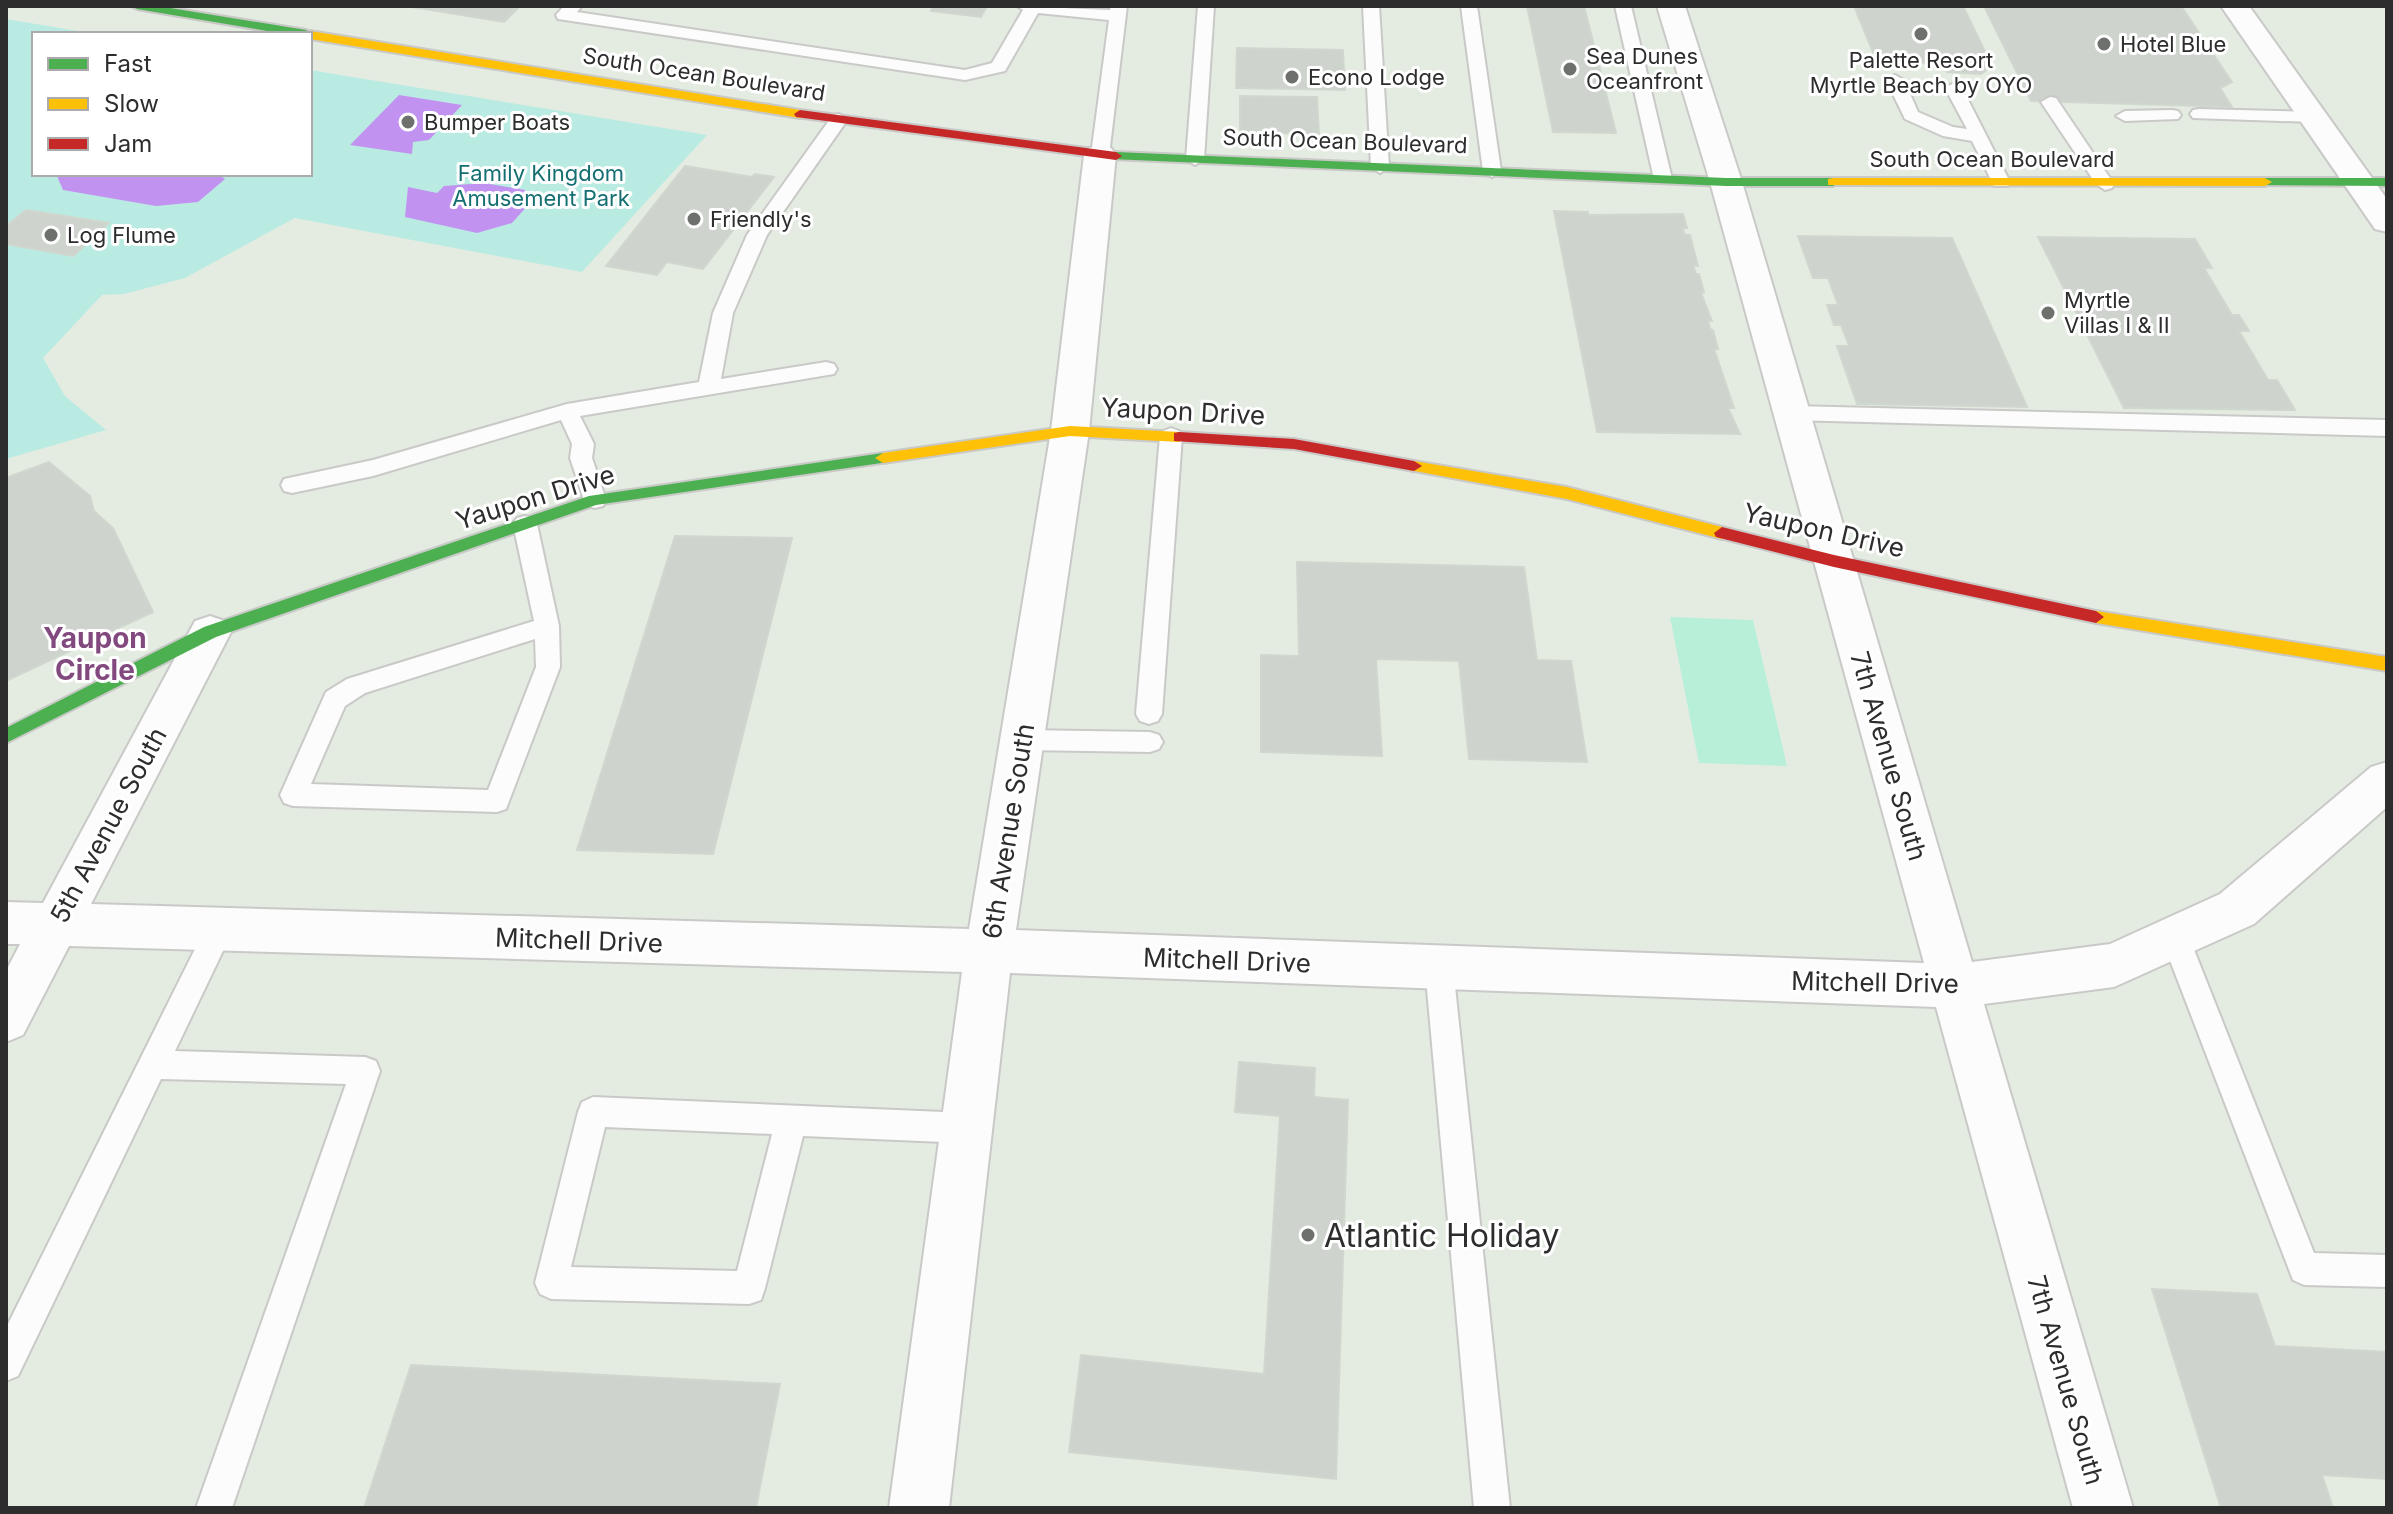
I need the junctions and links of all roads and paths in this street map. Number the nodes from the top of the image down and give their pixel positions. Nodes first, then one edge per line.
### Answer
1 (137, 6) edge
2 (574, 6) edge
3 (1025, 6) edge
4 (1206, 6) edge
5 (1371, 6) edge
6 (1469, 6) edge
7 (1623, 6) edge
8 (1671, 6) edge
9 (2235, 6) edge
10 (1033, 7) edge
11 (170, 8) edge
12 (1119, 11) edge
13 (297, 32) edge
14 (312, 35) edge
15 (1895, 80) dead end
16 (1954, 88) dead end
17 (2050, 102) dead end
18 (2199, 114) dead end
19 (2172, 115) dead end
20 (2125, 116) dead end
21 (2313, 117) junction
22 (839, 119) junction
23 (1978, 136) junction
24 (1100, 155) junction
25 (1195, 159) junction
26 (1380, 167) junction
27 (1492, 171) junction
28 (1663, 179) junction
29 (1726, 182) junction
30 (2001, 182) junction
31 (2373, 182) edge
32 (2105, 184) junction
33 (2387, 222) edge
34 (826, 369) dead end
35 (709, 388) junction
36 (567, 411) junction
37 (1791, 413) junction
38 (2387, 428) edge
39 (1070, 431) junction
40 (1171, 436) junction
41 (292, 485) dead end
42 (595, 500) junction
43 (525, 524) junction
44 (1834, 561) junction
45 (547, 626) junction
46 (210, 632) junction
47 (2387, 664) edge
48 (1149, 714) dead end
49 (6, 736) edge
50 (1023, 740) junction
51 (1150, 742) dead end
52 (2387, 780) edge
53 (6, 923) edge
54 (55, 925) junction
55 (219, 930) junction
56 (2175, 937) junction
57 (989, 951) junction
58 (1439, 967) junction
59 (1954, 986) junction
60 (6, 1019) edge
61 (154, 1065) junction
62 (791, 1121) junction
63 (967, 1128) junction
64 (2387, 1271) edge
65 (6, 1364) edge
66 (214, 1508) edge
67 (919, 1508) edge
68 (1492, 1508) edge
69 (2103, 1508) edge

1 - 11 main road, South Ocean Boulevard
2 - 10 lane
3 - 10 lane
4 - 25 lane
5 - 26 lane
6 - 27 lane
7 - 28 lane
8 - 29 street, 7th Avenue South
9 - 21 street
10 - 12 lane
11 - 13 main road, South Ocean Boulevard
12 - 24 lane
14 - 22 main road, South Ocean Boulevard
15 - 23 lane
16 - 23 lane
17 - 32 lane
18 - 21 lane
19 - 20 lane
21 - 31 street
22 - 24 main road, South Ocean Boulevard
22 - 35 lane
23 - 30 lane
24 - 25 main road, South Ocean Boulevard
24 - 39 street, 6th Avenue South
25 - 26 main road, South Ocean Boulevard
26 - 27 main road, South Ocean Boulevard
27 - 28 main road, South Ocean Boulevard
28 - 29 main road, South Ocean Boulevard
29 - 30 main road, South Ocean Boulevard
29 - 37 street, 7th Avenue South
30 - 32 main road, South Ocean Boulevard
31 - 32 main road, South Ocean Boulevard
31 - 33 street
34 - 35 lane
35 - 36 lane
36 - 41 lane
36 - 42 lane
37 - 38 lane
37 - 44 street, 7th Avenue South
39 - 40 main road, Yaupon Drive
39 - 42 main road, Yaupon Drive
39 - 50 street, 6th Avenue South
40 - 44 main road, Yaupon Drive
40 - 48 lane
42 - 43 main road, Yaupon Drive
43 - 45 lane
43 - 46 main road, Yaupon Drive
44 - 47 main road, Yaupon Drive
44 - 59 street, 7th Avenue South
45 - 45 lane
46 - 49 main road, Yaupon Drive
46 - 54 street, 5th Avenue South
50 - 51 lane
50 - 57 street, 6th Avenue South
52 - 56 street, Mitchell Drive
53 - 54 street, Mitchell Drive
54 - 55 street, Mitchell Drive
54 - 60 street, 5th Avenue South
55 - 57 street, Mitchell Drive
55 - 61 lane
56 - 59 street, Mitchell Drive
56 - 64 lane
57 - 58 street, Mitchell Drive
57 - 63 street, 6th Avenue South
58 - 59 street, Mitchell Drive
58 - 68 lane
59 - 69 street, 7th Avenue South
61 - 65 lane
61 - 66 lane
62 - 62 lane
62 - 63 lane
63 - 67 street, 6th Avenue South

